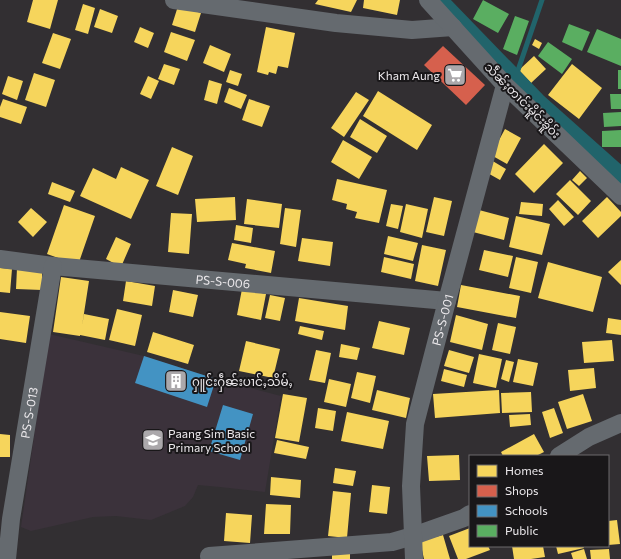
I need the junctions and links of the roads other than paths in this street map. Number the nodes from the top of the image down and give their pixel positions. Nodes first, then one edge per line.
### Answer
1 (174, 0) edge
2 (428, 0) edge
3 (453, 27) junction
4 (505, 85) junction
5 (621, 196) edge
6 (0, 259) edge
7 (53, 266) junction
8 (446, 301) junction
9 (621, 423) edge
10 (561, 455) edge
11 (469, 515) edge
12 (5, 518) edge
13 (413, 536) junction
14 (209, 556) dead end
15 (7, 559) edge
16 (414, 559) edge

1 - 3 street
2 - 3 street, သဵၼ်ႈတၢင်းမိူင်းၶိူဝ်း
3 - 4 street, သဵၼ်ႈတၢင်းမိူင်းၶိူဝ်း
4 - 5 street, သဵၼ်ႈတၢင်းမိူင်းၶိူဝ်း
4 - 8 street, PS-S-001
6 - 7 street, PS-S-006
7 - 8 street, PS-S-006
7 - 12 street, PS-S-013
8 - 13 street, PS-S-001
9 - 10 street
11 - 13 street
12 - 15 street, PS-S-013
13 - 14 street
13 - 16 street, PS-S-001

